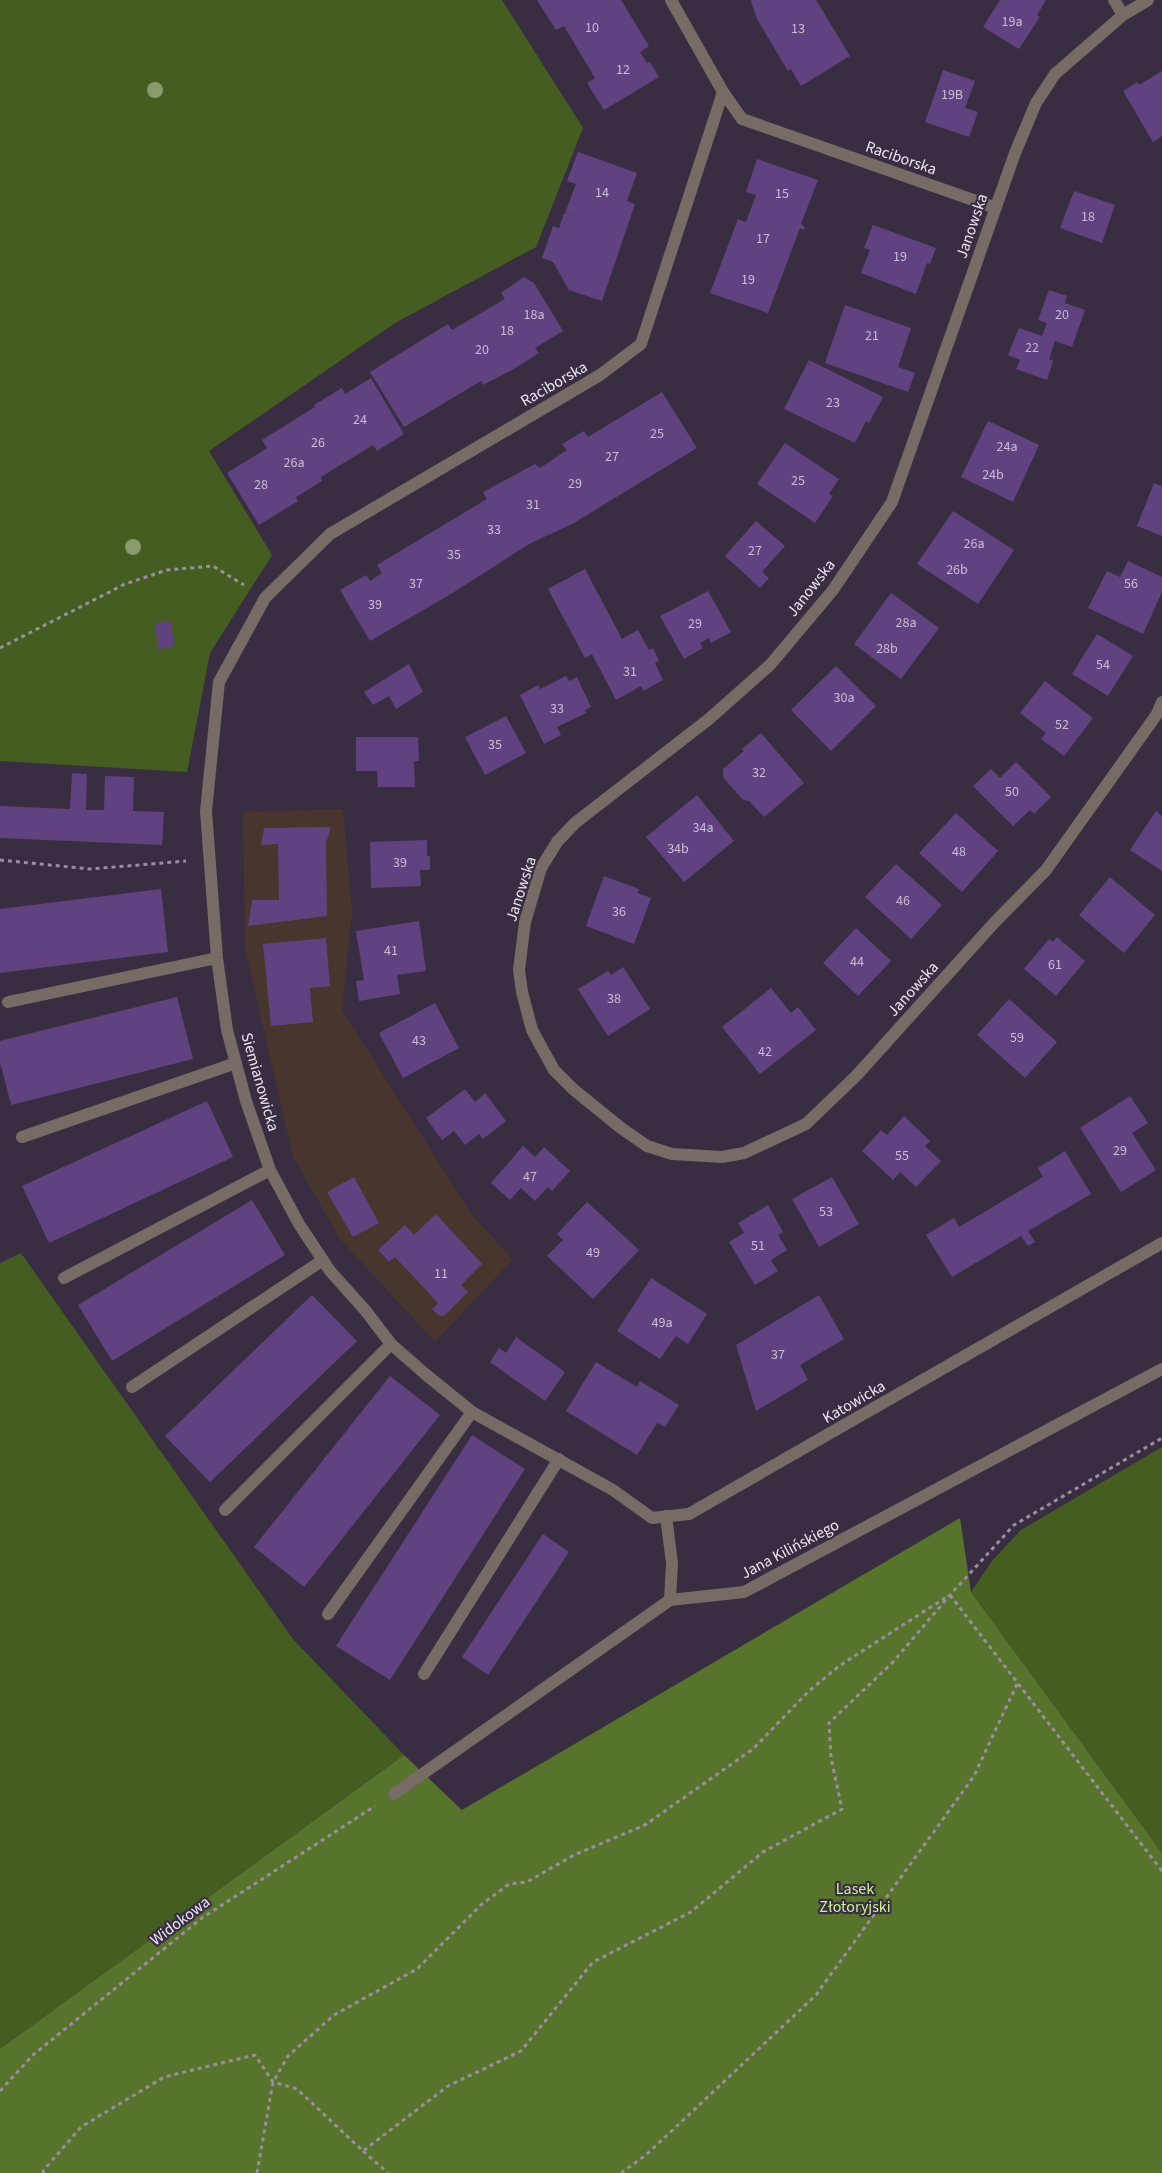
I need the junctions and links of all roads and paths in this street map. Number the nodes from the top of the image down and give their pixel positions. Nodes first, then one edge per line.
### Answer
1 (671, 0) edge
2 (1114, 0) edge
3 (1148, 0) edge
4 (1123, 15) junction
5 (723, 92) junction
6 (996, 208) junction
7 (265, 598) junction
8 (0, 648) edge
9 (1162, 702) edge
10 (209, 859) junction
11 (0, 860) edge
12 (217, 958) junction
13 (8, 1002) dead end
14 (236, 1063) junction
15 (22, 1137) dead end
16 (270, 1170) junction
17 (1162, 1243) edge
18 (323, 1260) junction
19 (64, 1278) dead end
20 (391, 1344) junction
21 (1162, 1368) edge
22 (132, 1388) dead end
23 (472, 1412) junction
24 (1162, 1438) edge
25 (559, 1459) junction
26 (226, 1510) dead end
27 (666, 1516) junction
28 (950, 1595) junction
29 (670, 1600) junction
30 (328, 1614) dead end
31 (424, 1674) dead end
32 (1017, 1684) junction
33 (394, 1794) joint
34 (1162, 1872) edge
35 (273, 2082) junction
36 (0, 2091) edge
37 (363, 2151) junction
38 (44, 2173) edge
39 (257, 2173) edge
40 (388, 2173) edge
41 (621, 2173) edge

1 - 5 street, Raciborska
2 - 4 street
3 - 4 street, Janowska
4 - 6 street, Janowska
5 - 6 street, Raciborska
5 - 7 street, Raciborska
6 - 9 street, Janowska
7 - 8 path
7 - 10 street, Siemianowicka
10 - 11 path
10 - 12 street, Siemianowicka
12 - 13 street
12 - 14 street, Siemianowicka
14 - 15 street
14 - 16 street, Siemianowicka
16 - 18 street, Siemianowicka
16 - 19 street
17 - 27 street, Katowicka
18 - 20 street, Siemianowicka
18 - 22 street
20 - 23 street, Siemianowicka
20 - 26 street
21 - 29 street, Jana Kilińskiego
23 - 25 street, Siemianowicka
23 - 30 street
24 - 28 path
25 - 27 street, Katowicka
25 - 31 street
27 - 29 street
28 - 32 path
28 - 35 path
28 - 37 path
29 - 33 street, Jana Kilińskiego
32 - 34 path
32 - 41 path
33 - 36 path, Widokowa
35 - 37 path
35 - 38 path
35 - 39 path
37 - 40 path

